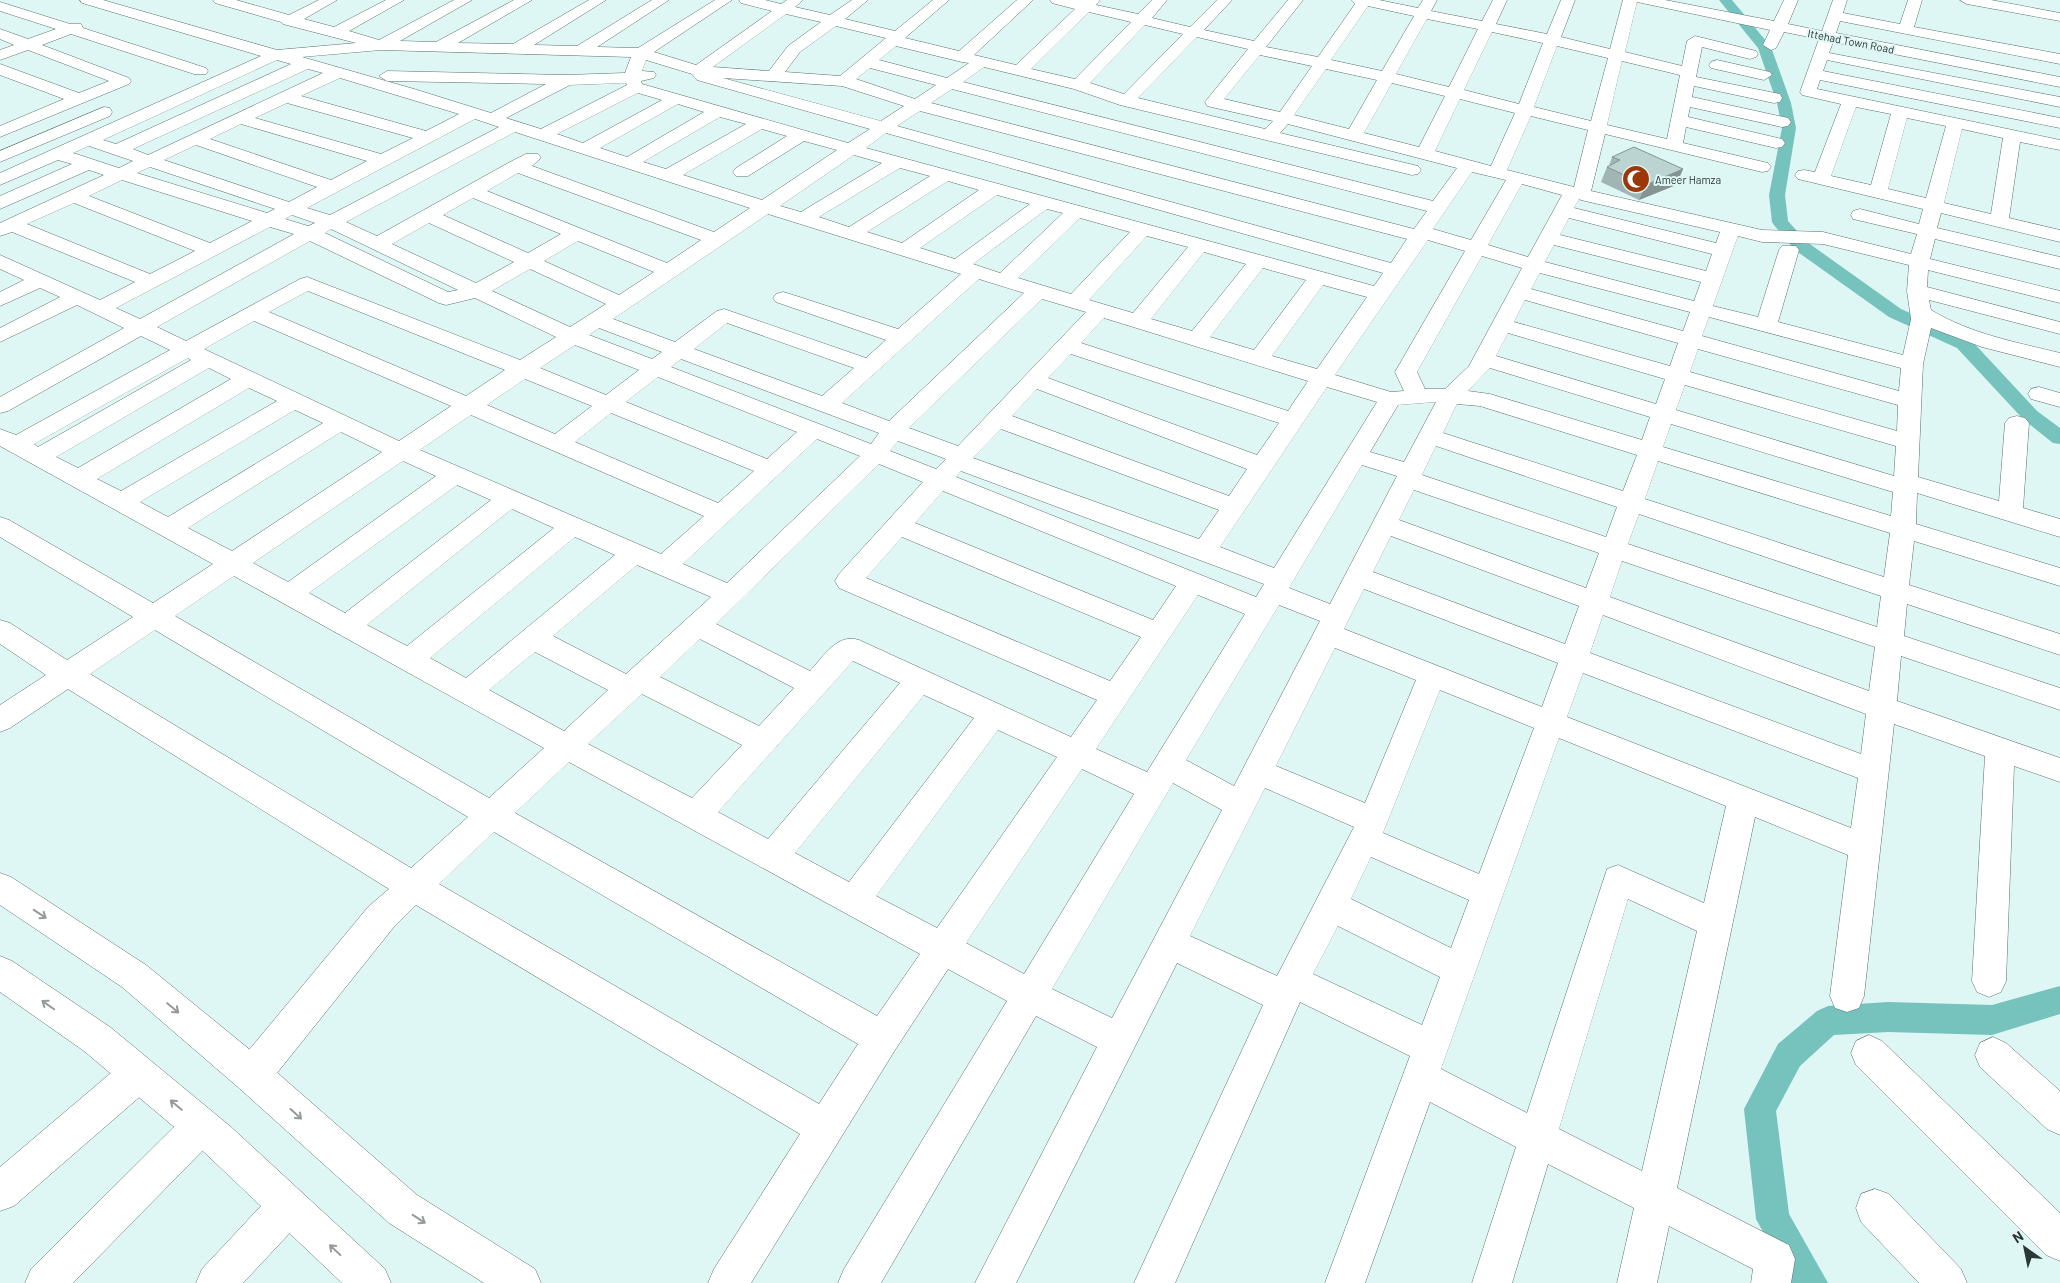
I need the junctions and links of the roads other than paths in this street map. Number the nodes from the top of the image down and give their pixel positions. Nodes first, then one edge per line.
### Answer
1 (87, 0) edge
2 (147, 0) edge
3 (220, 0) edge
4 (252, 0) edge
5 (330, 0) edge
6 (397, 0) edge
7 (465, 0) edge
8 (525, 0) edge
9 (599, 0) edge
10 (662, 0) edge
11 (725, 0) edge
12 (746, 0) edge
13 (860, 0) edge
14 (942, 0) edge
15 (1026, 0) edge
16 (1057, 0) edge
17 (1160, 0) edge
18 (1225, 0) edge
19 (1296, 0) edge
20 (1362, 0) edge
21 (1500, 0) edge
22 (1568, 0) edge
23 (1630, 0) edge
24 (1642, 0) edge
25 (1791, 0) edge
26 (1840, 0) edge
27 (1915, 0) edge
28 (1970, 0) edge
29 (1090, 3) edge
30 (790, 4) edge
31 (237, 5) junction
32 (0, 6) edge
33 (1426, 7) edge
34 (121, 10) junction
35 (2024, 10) junction
36 (1835, 16) junction
37 (2060, 17) edge
38 (833, 20) junction
39 (1140, 20) junction
40 (288, 21) junction
41 (1487, 26) junction
42 (1774, 26) junction
43 (70, 29) junction
44 (1906, 29) junction
45 (335, 33) junction
46 (0, 34) edge
47 (1194, 34) junction
48 (1828, 36) junction
49 (895, 38) junction
50 (1552, 40) junction
51 (1965, 41) junction
52 (28, 45) junction
53 (381, 45) junction
54 (1771, 45) dead end
55 (439, 47) junction
56 (1257, 48) junction
57 (254, 49) junction
58 (516, 50) junction
59 (580, 51) junction
60 (2016, 51) junction
61 (641, 53) junction
62 (1750, 54) dead end
63 (1821, 54) junction
64 (0, 55) edge
65 (276, 55) junction
66 (1616, 55) junction
67 (972, 59) junction
68 (2060, 59) edge
69 (866, 62) junction
70 (1322, 62) junction
71 (305, 64) junction
72 (0, 68) edge
73 (691, 70) junction
74 (1689, 70) junction
75 (200, 71) junction
76 (1019, 71) junction
77 (340, 74) junction
78 (1764, 74) dead end
79 (1815, 74) junction
80 (774, 76) junction
81 (1387, 77) junction
82 (506, 78) junction
83 (182, 79) dead end
84 (566, 80) junction
85 (844, 80) junction
86 (2060, 82) edge
87 (633, 83) junction
88 (949, 83) junction
89 (1078, 85) junction
90 (1454, 94) junction
91 (285, 97) junction
92 (1774, 98) dead end
93 (676, 99) junction
94 (78, 100) junction
95 (1126, 100) junction
96 (1683, 100) junction
97 (1850, 101) junction
98 (2060, 102) edge
99 (450, 105) junction
100 (917, 105) junction
101 (118, 106) dead end
102 (1525, 110) junction
103 (718, 111) junction
104 (1900, 112) junction
105 (482, 116) junction
106 (238, 118) junction
107 (1284, 118) junction
108 (365, 120) junction
109 (1679, 120) junction
110 (13, 122) edge
111 (1782, 122) dead end
112 (760, 123) junction
113 (1955, 123) junction
114 (2060, 123) edge
115 (514, 126) junction
116 (883, 127) junction
117 (1598, 127) junction
118 (801, 135) junction
119 (1270, 135) junction
120 (2012, 135) junction
121 (426, 136) junction
122 (1354, 136) junction
123 (45, 138) junction
124 (552, 138) junction
125 (194, 139) junction
126 (321, 142) junction
127 (1776, 143) dead end
128 (2060, 145) edge
129 (1674, 146) junction
130 (72, 147) junction
131 (585, 149) junction
132 (850, 149) junction
133 (117, 150) junction
134 (1425, 153) junction
135 (0, 157) edge
136 (1249, 159) junction
137 (148, 160) junction
138 (381, 160) junction
139 (897, 162) junction
140 (629, 163) junction
141 (87, 164) junction
142 (274, 166) junction
143 (516, 166) junction
144 (1762, 166) dead end
145 (742, 172) dead end
146 (1496, 172) junction
147 (1448, 174) junction
148 (118, 175) junction
149 (945, 175) junction
150 (668, 176) junction
151 (1517, 177) junction
152 (0, 180) edge
153 (331, 186) junction
154 (994, 188) junction
155 (471, 191) junction
156 (1878, 192) junction
157 (1577, 193) junction
158 (73, 196) junction
159 (1044, 202) junction
160 (0, 203) edge
161 (1934, 206) junction
162 (288, 207) junction
163 (765, 207) junction
164 (1438, 208) junction
165 (1076, 211) junction
166 (1563, 211) junction
167 (428, 215) junction
168 (1860, 215) dead end
169 (803, 218) junction
170 (266, 220) junction
171 (2000, 221) junction
172 (331, 222) junction
173 (6, 228) edge
174 (1143, 230) junction
175 (1927, 231) junction
176 (310, 233) junction
177 (852, 233) junction
178 (576, 234) junction
179 (1422, 235) junction
180 (2060, 236) edge
181 (1548, 238) junction
182 (716, 239) junction
183 (1727, 240) junction
184 (377, 244) junction
185 (1200, 245) junction
186 (1476, 248) junction
187 (211, 250) junction
188 (905, 250) junction
189 (1789, 250) dead end
190 (529, 261) junction
191 (1259, 261) junction
192 (1919, 262) junction
193 (2060, 263) edge
194 (2, 264) edge
195 (1534, 264) junction
196 (967, 269) junction
197 (1396, 270) junction
198 (669, 271) junction
199 (1318, 277) junction
200 (1713, 279) junction
201 (40, 280) junction
202 (1004, 280) junction
203 (152, 282) junction
204 (477, 291) junction
205 (1038, 291) junction
206 (1519, 292) junction
207 (1917, 292) junction
208 (1379, 294) junction
209 (77, 297) junction
210 (2060, 297) edge
211 (783, 298) dead end
212 (0, 300) edge
213 (1075, 302) junction
214 (621, 303) junction
215 (101, 308) junction
216 (1702, 309) junction
217 (1100, 310) junction
218 (253, 313) junction
219 (1922, 316) junction
220 (596, 320) junction
221 (1137, 322) junction
222 (1502, 325) junction
223 (141, 326) junction
224 (1766, 326) junction
225 (2060, 328) edge
226 (0, 336) edge
227 (572, 336) junction
228 (903, 338) junction
229 (1196, 340) junction
230 (1690, 340) junction
231 (1066, 345) junction
232 (188, 349) junction
233 (679, 350) junction
234 (209, 359) junction
235 (1259, 359) junction
236 (1483, 359) junction
237 (1913, 359) junction
238 (2060, 360) edge
239 (869, 366) junction
240 (656, 368) junction
241 (521, 370) junction
242 (1677, 375) junction
243 (249, 378) junction
244 (1322, 379) junction
245 (1033, 380) junction
246 (1450, 396) junction
247 (1404, 398) junction
248 (295, 400) junction
249 (1910, 401) junction
250 (827, 404) junction
251 (608, 405) junction
252 (0, 406) edge
253 (467, 406) junction
254 (1663, 414) junction
255 (997, 419) junction
256 (1292, 420) junction
257 (340, 422) junction
258 (2017, 423) dead end
259 (814, 429) junction
260 (894, 429) junction
261 (1430, 436) junction
262 (1907, 442) junction
263 (557, 444) junction
264 (18, 446) edge
265 (401, 451) junction
266 (1649, 451) junction
267 (876, 454) junction
268 (1355, 455) junction
269 (953, 465) junction
270 (1262, 466) junction
271 (770, 469) junction
272 (455, 474) junction
273 (1409, 476) junction
274 (78, 479) junction
275 (1904, 484) junction
276 (510, 498) junction
277 (122, 502) junction
278 (1630, 502) junction
279 (1234, 507) junction
280 (2010, 513) junction
281 (722, 514) junction
282 (1384, 524) junction
283 (0, 526) edge
284 (573, 526) junction
285 (898, 526) junction
286 (1903, 527) junction
287 (169, 528) junction
288 (2060, 528) edge
289 (1613, 549) junction
290 (1204, 552) junction
291 (634, 553) junction
292 (234, 564) junction
293 (665, 566) junction
294 (1357, 576) junction
295 (2060, 577) edge
296 (1193, 582) junction
297 (1894, 590) junction
298 (289, 594) junction
299 (1271, 594) junction
300 (730, 595) junction
301 (1594, 601) junction
302 (153, 617) junction
303 (1332, 625) junction
304 (347, 626) junction
305 (697, 626) junction
306 (0, 630) edge
307 (1158, 632) junction
308 (534, 638) junction
309 (1888, 641) junction
310 (2060, 645) edge
311 (1573, 658) junction
312 (410, 660) junction
313 (68, 675) junction
314 (1432, 675) junction
315 (920, 680) junction
316 (634, 684) junction
317 (814, 686) junction
318 (468, 692) junction
319 (1115, 696) junction
320 (2060, 699) edge
321 (1880, 707) junction
322 (993, 715) junction
323 (0, 720) edge
324 (1550, 722) junction
325 (764, 742) junction
326 (566, 746) junction
327 (2000, 749) junction
328 (1076, 754) junction
329 (2060, 770) edge
330 (1873, 771) junction
331 (1257, 772) junction
332 (1160, 777) junction
333 (1743, 798) junction
334 (1240, 805) junction
335 (492, 815) junction
336 (696, 815) junction
337 (1368, 830) junction
338 (1864, 847) junction
339 (773, 856) junction
340 (0, 887) edge
341 (414, 887) junction
342 (1487, 892) junction
343 (854, 900) junction
344 (1331, 906) junction
345 (1716, 924) junction
346 (1170, 943) junction
347 (943, 948) junction
348 (1459, 969) junction
349 (0, 972) edge
350 (1989, 981) dead end
351 (1288, 989) junction
352 (1029, 995) junction
353 (1847, 996) dead end
354 (882, 1038) junction
355 (1120, 1040) junction
356 (1869, 1053) dead end
357 (1993, 1055) dead end
358 (1425, 1063) junction
359 (138, 1074) junction
360 (252, 1075) junction
361 (2060, 1116) edge
362 (201, 1126) junction
363 (825, 1128) junction
364 (1537, 1138) junction
365 (0, 1192) edge
366 (1655, 1198) junction
367 (288, 1206) junction
368 (1875, 1208) dead end
369 (2060, 1242) edge
370 (44, 1283) edge
371 (216, 1283) edge
372 (370, 1283) edge
373 (521, 1283) edge
374 (728, 1283) edge
375 (858, 1283) edge
376 (995, 1283) edge
377 (1154, 1283) edge
378 (1345, 1283) edge
379 (1492, 1283) edge
380 (1637, 1283) edge
381 (1771, 1283) edge
382 (1947, 1283) edge

1 - 34 street
2 - 34 street
3 - 31 street
4 - 31 street
5 - 40 street
6 - 45 street
7 - 53 street
8 - 55 street
9 - 58 street
10 - 59 street
11 - 61 street
12 - 30 street
13 - 38 street
14 - 49 street
15 - 67 street
16 - 29 street
17 - 39 street
18 - 47 street
19 - 56 street
20 - 33 street
20 - 70 street
21 - 41 street
22 - 50 street
23 - 66 street
24 - 42 street, Ittehad Town Road
25 - 42 street
26 - 36 street
27 - 44 street
28 - 35 street
28 - 51 street
29 - 39 street
29 - 76 street
30 - 38 street
30 - 73 street
31 - 40 street
32 - 43 street
33 - 41 street
33 - 81 street
34 - 43 street
34 - 57 street
35 - 37 street
35 - 60 street
36 - 44 street
36 - 48 street
38 - 49 street
38 - 80 street
39 - 47 street
39 - 89 street
40 - 45 street
41 - 50 street
41 - 90 street
42 - 48 street, Ittehad Town Road
42 - 54 street
43 - 52 street
43 - 75 street
44 - 51 street
45 - 53 street
46 - 52 street
47 - 56 street
47 - 95 street
48 - 63 street
48 - 86 street, Ittehad Town Road
49 - 67 street
49 - 69 street
50 - 66 street
50 - 102 street
51 - 60 street
52 - 64 street
52 - 94 street
53 - 55 street
53 - 65 street
55 - 58 street
56 - 70 street
56 - 107 street
57 - 65 street
57 - 75 street
58 - 59 street
59 - 61 street
60 - 68 street
61 - 73 street
61 - 87 street
62 - 74 street
63 - 79 street
63 - 98 street
65 - 71 street
65 - 130 street
66 - 74 street
66 - 117 street
67 - 76 street
67 - 88 street
69 - 85 street
69 - 88 street
70 - 81 street
70 - 107 street
71 - 77 street
71 - 133 street
72 - 94 street
73 - 80 street
73 - 87 street
73 - 116 street
74 - 78 street
74 - 92 street
74 - 96 street
75 - 83 street
76 - 89 street
77 - 82 street
77 - 91 street
77 - 99 street
79 - 97 street
79 - 114 street
80 - 85 street
81 - 90 street
81 - 122 street
82 - 84 street
82 - 99 street
84 - 87 street
84 - 105 street
85 - 100 street
87 - 93 street
87 - 124 street
88 - 100 street
88 - 136 street
89 - 95 street
90 - 102 street
90 - 134 street
91 - 106 street
91 - 108 street
93 - 103 street
93 - 131 street
94 - 110 street
95 - 119 street
96 - 109 street
96 - 111 street
97 - 104 street
97 - 156 street
99 - 105 street
100 - 116 street
100 - 179 street
101 - 123 street
102 - 117 street
102 - 146 street
103 - 112 street
103 - 140 street
104 - 113 street
104 - 156 street
105 - 115 street
105 - 121 street
106 - 125 street
106 - 126 street
107 - 119 street
107 - 122 street
108 - 121 street
108 - 126 street
109 - 127 street
109 - 129 street
110 - 123 street
112 - 118 street
112 - 150 street
113 - 120 street
113 - 161 street
115 - 124 street
115 - 172 street
116 - 132 street
116 - 197 street
117 - 129 street
117 - 157 street
118 - 132 street
118 - 145 street
119 - 136 street
119 - 147 street
120 - 128 street
120 - 171 street
121 - 138 street
122 - 134 street
123 - 130 street
123 - 135 street
124 - 131 street
124 - 143 street
125 - 137 street
125 - 142 street
126 - 138 street
126 - 142 street
129 - 144 street
130 - 133 street
130 - 141 street
130 - 152 street
131 - 140 street
132 - 139 street
132 - 163 street
133 - 137 street
134 - 147 street
136 - 164 street
137 - 148 street
137 - 162 street
138 - 153 street
139 - 149 street
139 - 169 street
140 - 150 street
141 - 148 street
141 - 160 street
142 - 153 street
143 - 155 street
143 - 182 street
146 - 147 street
146 - 151 street
147 - 164 street
148 - 158 street
148 - 170 street
149 - 154 street
149 - 177 street
150 - 163 street
151 - 157 street
151 - 186 street
153 - 162 street
154 - 159 street
154 - 188 street
155 - 167 street
155 - 178 street
156 - 161 street
157 - 166 street
157 - 183 street
158 - 173 street
158 - 187 street
159 - 165 street
159 - 196 street
161 - 171 street
161 - 175 street
162 - 170 street
162 - 172 street
163 - 169 street
163 - 182 street
164 - 179 street
165 - 174 street
165 - 202 street
166 - 181 street
166 - 183 street
167 - 184 street
167 - 190 street
168 - 175 street
169 - 177 street
170 - 176 street
170 - 187 street
171 - 180 street
172 - 176 street
172 - 184 street
173 - 203 street
174 - 185 street
174 - 213 street
175 - 192 street
175 - 193 street
176 - 204 street
176 - 223 street
177 - 188 street
178 - 190 street
178 - 198 street
179 - 186 street
179 - 197 street
181 - 195 street
181 - 200 street
182 - 198 street
183 - 192 street
183 - 200 street
184 - 204 street
185 - 191 street
185 - 221 street
186 - 195 street
186 - 247 street
187 - 203 street
188 - 196 street
189 - 224 street
190 - 204 street
190 - 214 street
191 - 199 street
191 - 229 street
192 - 207 street
192 - 210 street
194 - 201 street
195 - 206 street
195 - 216 street
196 - 202 street
196 - 228 street
197 - 208 street
198 - 214 street
199 - 208 street
199 - 235 street
200 - 216 street
201 - 209 street
201 - 212 street
202 - 205 street
203 - 215 street
204 - 227 street
205 - 213 street
205 - 260 street
206 - 222 street
206 - 230 street
207 - 219 street
207 - 225 street
208 - 244 street
209 - 215 street
209 - 226 street
211 - 228 street
213 - 217 street
214 - 220 street
215 - 223 street
216 - 224 street
216 - 230 street
217 - 221 street
217 - 231 street
218 - 232 street
218 - 241 street
218 - 253 street
219 - 237 street
219 - 238 street
220 - 227 street
220 - 233 street
221 - 229 street
222 - 236 street
222 - 242 street
223 - 232 street
223 - 252 street
224 - 237 street
227 - 240 street
227 - 241 street
228 - 239 street
229 - 235 street
230 - 242 street
230 - 249 street
231 - 245 street
231 - 256 street
232 - 234 street
232 - 264 street
233 - 239 street
233 - 240 street
233 - 250 street
234 - 243 street
234 - 264 street
235 - 244 street
236 - 246 street
236 - 254 street
237 - 249 street
239 - 250 street
240 - 251 street
240 - 259 street
241 - 251 street
241 - 253 street
242 - 254 street
242 - 262 street
243 - 248 street
243 - 274 street
244 - 247 street
244 - 256 street
245 - 255 street
245 - 270 street
246 - 247 street
246 - 261 street
246 - 266 street
247 - 268 street
248 - 257 street
248 - 277 street
249 - 262 street
250 - 260 street
251 - 263 street
251 - 271 street
253 - 263 street
253 - 265 street
254 - 266 street
254 - 275 street
255 - 269 street
255 - 279 street
256 - 270 street
257 - 265 street
257 - 287 street
258 - 280 street
259 - 267 street
259 - 271 street
260 - 267 street
260 - 269 street
261 - 273 street
261 - 278 street
262 - 275 street
263 - 281 street
264 - 274 street
265 - 272 street
265 - 292 street
266 - 278 street
266 - 286 street
267 - 269 street
267 - 300 street
268 - 273 street
268 - 299 street
269 - 285 street
269 - 290 street
269 - 296 street
270 - 279 street
271 - 281 street
272 - 276 street
272 - 298 street
273 - 282 street
273 - 289 street
274 - 277 street
275 - 280 street
275 - 286 street
276 - 284 street
276 - 304 street
277 - 287 street
278 - 289 street
278 - 297 street
279 - 290 street
280 - 288 street
281 - 293 street
282 - 294 street
282 - 301 street
283 - 302 street
284 - 291 street
284 - 312 street
285 - 307 street
285 - 319 street
286 - 295 street
286 - 297 street
287 - 292 street
289 - 301 street
289 - 309 street
290 - 299 street
291 - 293 street
291 - 308 street
292 - 298 street
292 - 302 street
293 - 300 street
294 - 303 street
294 - 311 street
296 - 299 street
296 - 307 street
297 - 309 street
297 - 310 street
298 - 304 street
299 - 303 street
299 - 332 street
300 - 305 street
301 - 311 street
301 - 321 street
302 - 313 street
302 - 335 street
303 - 314 street
303 - 331 street
304 - 312 street
305 - 316 street
305 - 317 street
306 - 313 street
307 - 319 street
308 - 316 street
308 - 318 street
309 - 320 street
309 - 321 street
311 - 324 street
311 - 330 street
312 - 318 street
313 - 323 street
313 - 341 street
314 - 324 street
314 - 337 street
315 - 317 street
315 - 322 street
315 - 339 street
316 - 325 street
316 - 326 street
317 - 325 street
318 - 326 street
319 - 328 street
321 - 327 street
321 - 330 street
322 - 328 street
322 - 343 street
324 - 333 street
324 - 342 street
325 - 336 street
326 - 335 street
326 - 336 street
327 - 329 street
327 - 350 street
328 - 332 street
328 - 347 street
330 - 338 street
331 - 334 street
331 - 337 street
332 - 334 street
332 - 352 street
333 - 338 street
333 - 345 street
334 - 346 street
335 - 341 street
335 - 354 street
336 - 339 street
337 - 342 street
337 - 344 street
338 - 353 street
339 - 343 street
340 -> 360 street
341 - 360 street
341 - 363 street
342 - 348 street
343 - 347 street
344 - 348 street
344 - 351 street
345 - 364 street
345 - 366 street
346 - 351 street
346 - 355 street
347 - 352 street
347 - 354 street
348 - 358 street
359 -> 349 street
351 - 358 street
351 - 377 street
352 - 355 street
352 - 375 street
354 - 363 street
355 - 376 street
356 - 369 street
357 - 361 street
358 - 364 street
358 - 378 street
362 -> 359 street
359 - 365 street
360 -> 373 street
362 - 367 street
362 - 370 street
363 - 374 street
364 - 366 street
364 - 379 street
366 - 380 street
366 - 381 street
367 - 371 street
372 -> 367 street
368 - 382 street

